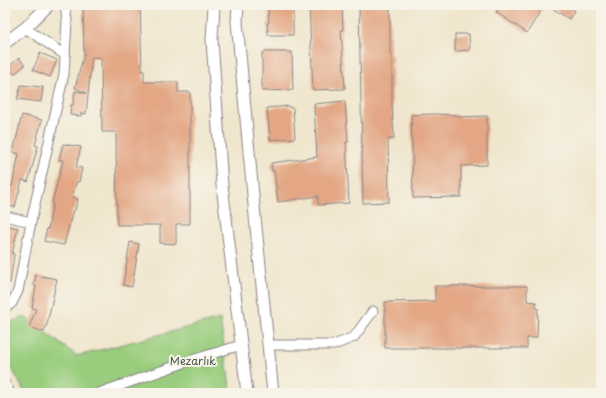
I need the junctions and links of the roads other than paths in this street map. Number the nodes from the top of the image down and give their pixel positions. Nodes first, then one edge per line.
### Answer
1 (48, 5) edge
2 (65, 5) edge
3 (214, 5) edge
4 (238, 5) edge
5 (25, 28) junction
6 (5, 43) edge
7 (65, 55) junction
8 (5, 216) edge
9 (31, 222) junction
10 (5, 308) edge
11 (373, 311) dead end
12 (241, 344) junction
13 (269, 345) junction
14 (5, 384) edge
15 (10, 393) edge
16 (100, 393) edge
17 (247, 393) edge
18 (273, 393) edge

1 - 5 street
2 - 7 street
3 - 12 street
4 - 13 street
5 - 6 street
5 - 7 street
7 - 9 street
8 - 9 street
9 - 10 street
11 - 13 street
12 - 16 street
12 - 17 street
13 - 18 street
14 - 15 street

